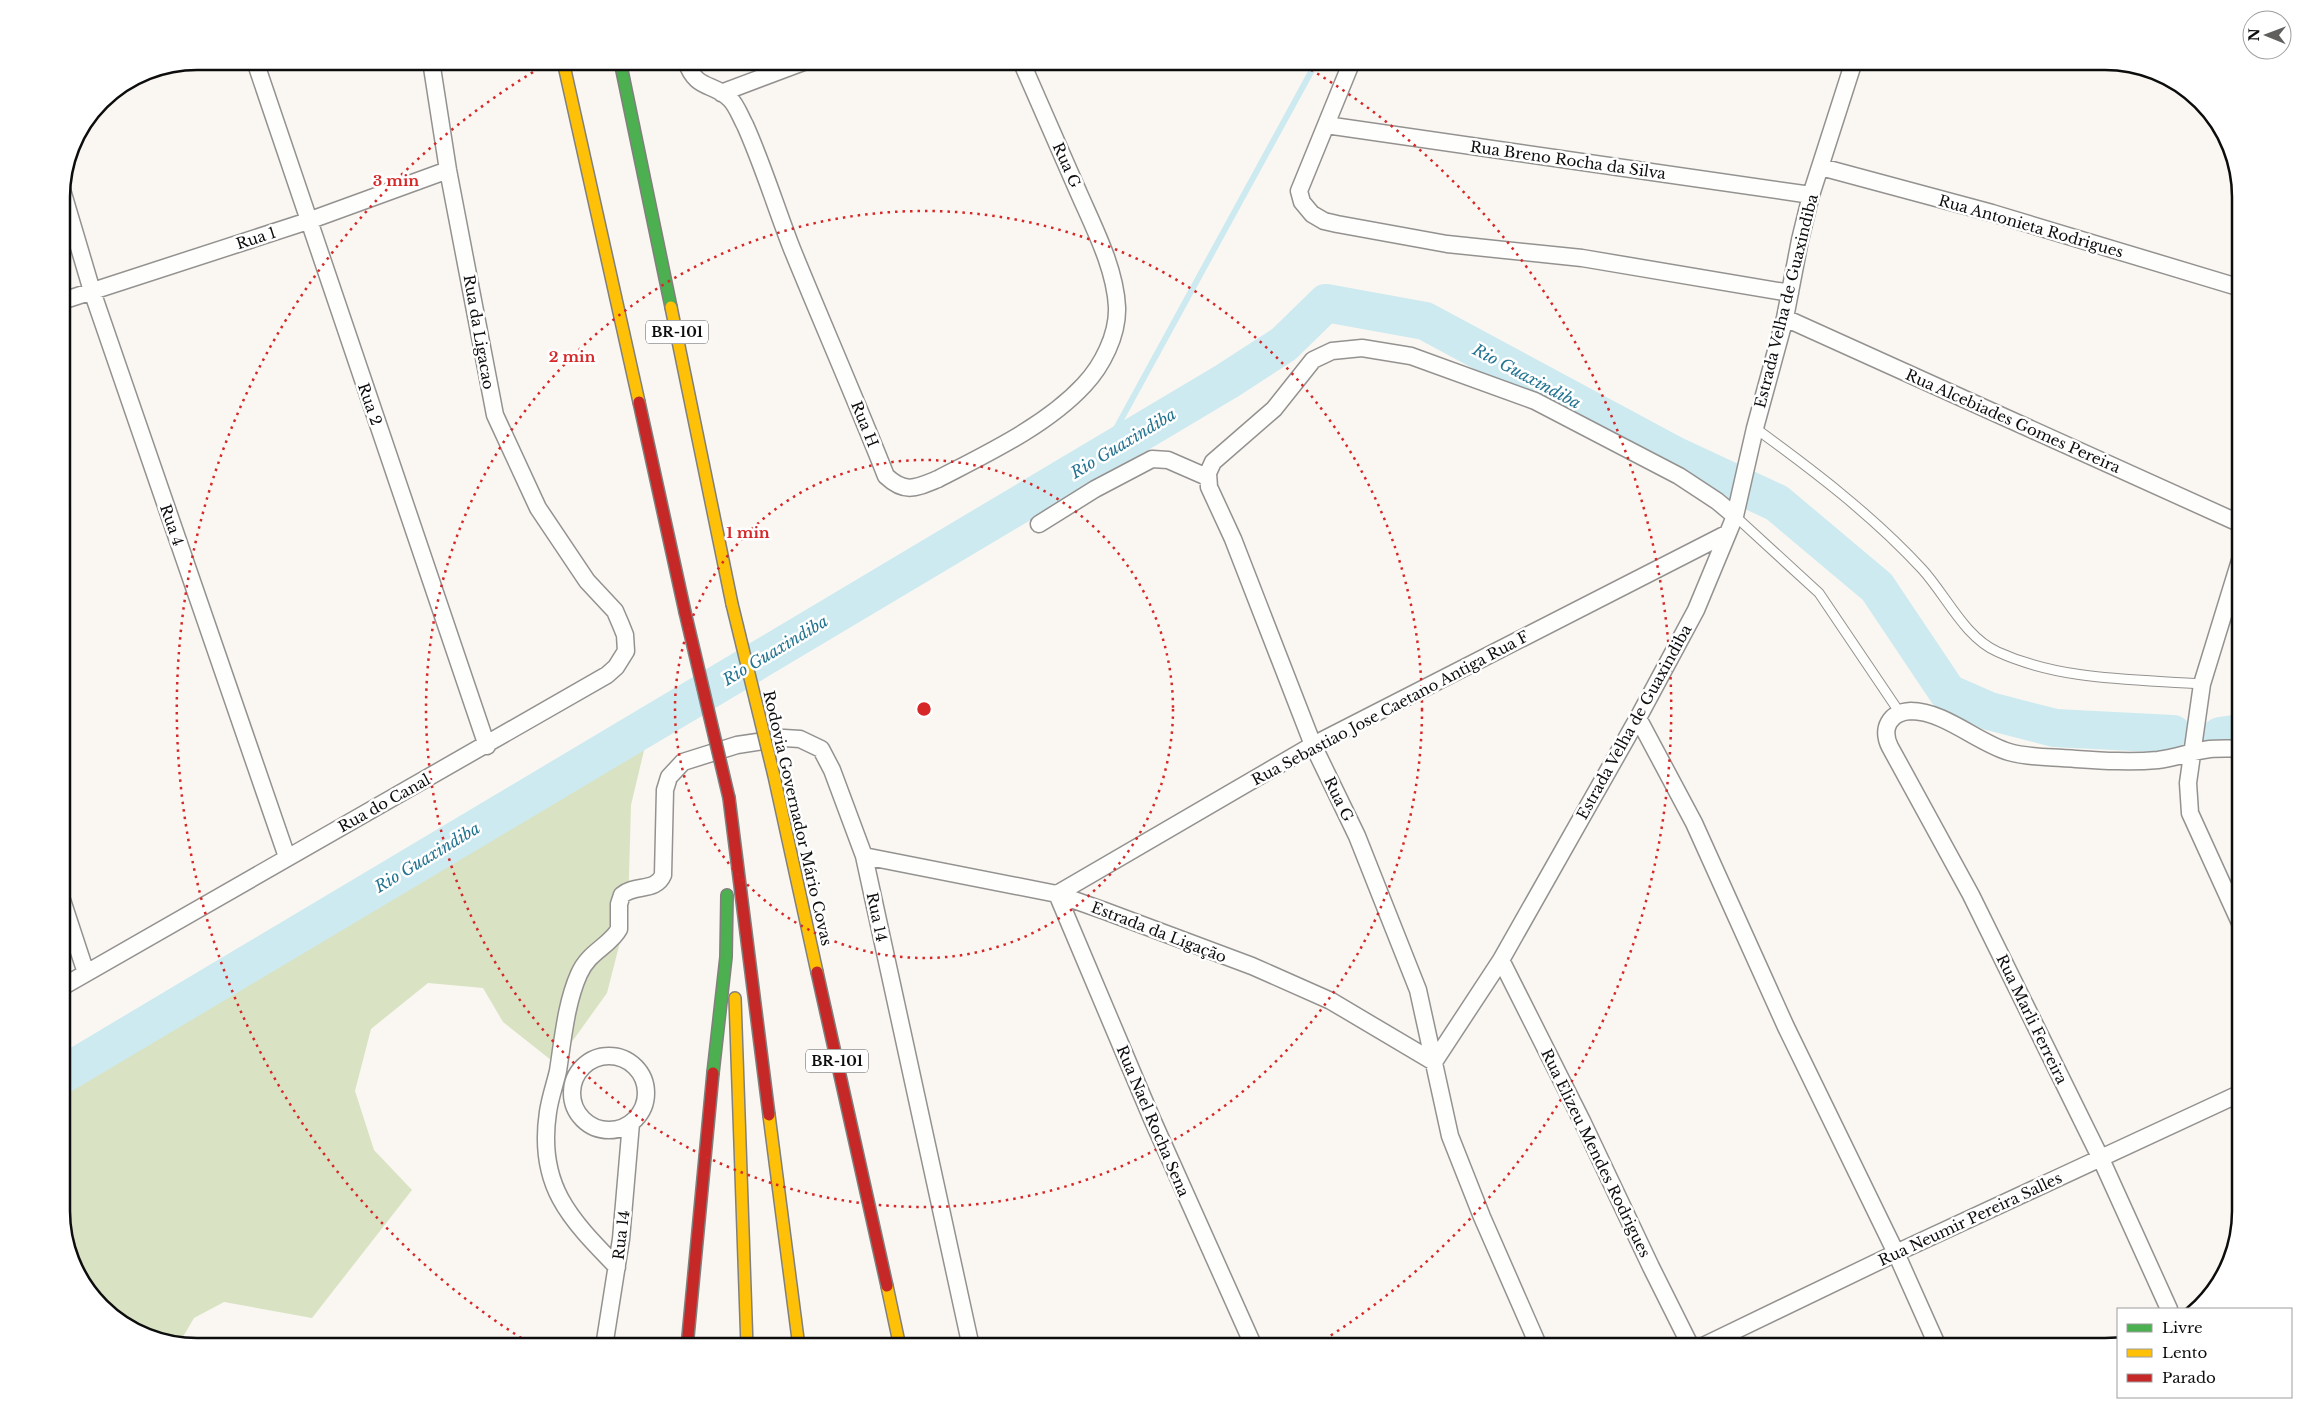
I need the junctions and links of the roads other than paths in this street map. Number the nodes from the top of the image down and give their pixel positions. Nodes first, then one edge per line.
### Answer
1 (258, 70) edge
2 (431, 70) edge
3 (565, 70) edge
4 (622, 70) edge
5 (689, 70) edge
6 (782, 70) edge
7 (1025, 70) edge
8 (1348, 70) edge
9 (1851, 70) edge
10 (720, 93) junction
11 (1326, 125) junction
12 (1821, 167) junction
13 (448, 170) junction
14 (1811, 195) junction
15 (70, 217) edge
16 (308, 221) junction
17 (1110, 270) joint
18 (2232, 286) edge
19 (92, 291) junction
20 (1790, 293) junction
21 (70, 298) edge
22 (1785, 318) junction
23 (1755, 428) junction
24 (1207, 477) junction
25 (1735, 516) junction
26 (2232, 520) edge
27 (1039, 524) dead end
28 (1728, 533) junction
29 (587, 581) joint
30 (2232, 586) edge
31 (2202, 684) junction
32 (1900, 713) junction
33 (1638, 718) junction
34 (1313, 745) junction
35 (487, 746) junction
36 (2232, 749) edge
37 (2192, 754) junction
38 (729, 798) junction
39 (864, 856) junction
40 (286, 858) junction
41 (1057, 894) junction
42 (2232, 905) edge
43 (70, 924) edge
44 (1501, 960) junction
45 (86, 973) junction
46 (70, 982) edge
47 (1434, 1062) junction
48 (2232, 1098) edge
49 (631, 1123) junction
50 (2101, 1159) junction
51 (1896, 1253) junction
52 (617, 1267) junction
53 (2169, 1308) edge
54 (605, 1338) edge
55 (688, 1338) edge
56 (746, 1338) edge
57 (798, 1338) edge
58 (898, 1338) edge
59 (969, 1338) edge
60 (1250, 1338) edge
61 (1535, 1338) edge
62 (1685, 1338) edge
63 (1720, 1338) edge
64 (1934, 1338) edge

1 - 16 street, Rua 2
2 - 13 street, Rua da Ligacao
3 - 38 highway, BR-101, bridge
4 - 58 highway, Rodovia Governador Mário Covas / BR-101, bridge
5 - 10 street, Rua H
6 - 10 street
7 - 17 street, Rua G
8 - 11 street
9 - 12 street, Estrada Velha de Guaxindiba
10 - 17 street, Rua H
11 - 14 street, Rua Breno Rocha da Silva
11 - 20 street
12 - 14 street, Estrada Velha de Guaxindiba
12 - 18 street, Rua Antonieta Rodrigues
13 - 16 street, Rua 1
13 - 29 street, Rua da Ligacao
14 - 20 street, Estrada Velha de Guaxindiba
15 - 19 street, Rua 4
16 - 19 street, Rua 1
16 - 35 street, Rua 2
19 - 21 street, Rua 1
19 - 40 street, Rua 4
20 - 22 street, Estrada Velha de Guaxindiba
22 - 23 street, Estrada Velha de Guaxindiba
22 - 26 street, Rua Alcebiades Gomes Pereira
23 - 25 street, Estrada Velha de Guaxindiba
23 - 31 lane
24 - 25 street
24 - 27 street
24 - 34 street, Rua G
25 - 28 street, Estrada Velha de Guaxindiba
25 - 32 lane
28 - 33 street, Estrada Velha de Guaxindiba
28 - 34 street, Rua Sebastiao Jose Caetano Antiga Rua F
29 - 35 street, Rua do Canal
30 - 31 street
31 - 37 street
32 - 37 street
32 - 50 street, Rua Marli Ferreira
33 - 44 street, Estrada Velha de Guaxindiba
33 - 51 street
34 - 41 street, Rua Sebastiao Jose Caetano Antiga Rua F
34 - 47 street, Rua G
35 - 40 street, Rua do Canal
36 - 37 street
37 - 42 street
38 - 55 highway, BR-101
38 - 56 highway, BR-101
38 - 57 highway, BR-101
39 - 41 street, Estrada da Ligação
39 - 52 street, Rua 14
39 - 59 street, Rua 14
40 - 45 street, Rua do Canal
41 - 47 street, Estrada da Ligação
41 - 60 street, Rua Nael Rocha Sena
43 - 45 street
44 - 47 street, Estrada Velha de Guaxindiba
44 - 62 street, Rua Elizeu Mendes Rodrigues
45 - 46 street, Rua do Canal
47 - 61 street
48 - 50 street, Rua Neumir Pereira Salles
49 - 49 street
49 - 52 street, Rua 14
50 - 51 street, Rua Neumir Pereira Salles
50 - 53 street, Rua Marli Ferreira
51 - 63 street, Rua Neumir Pereira Salles
51 - 64 street
52 - 54 street, Rua 14

